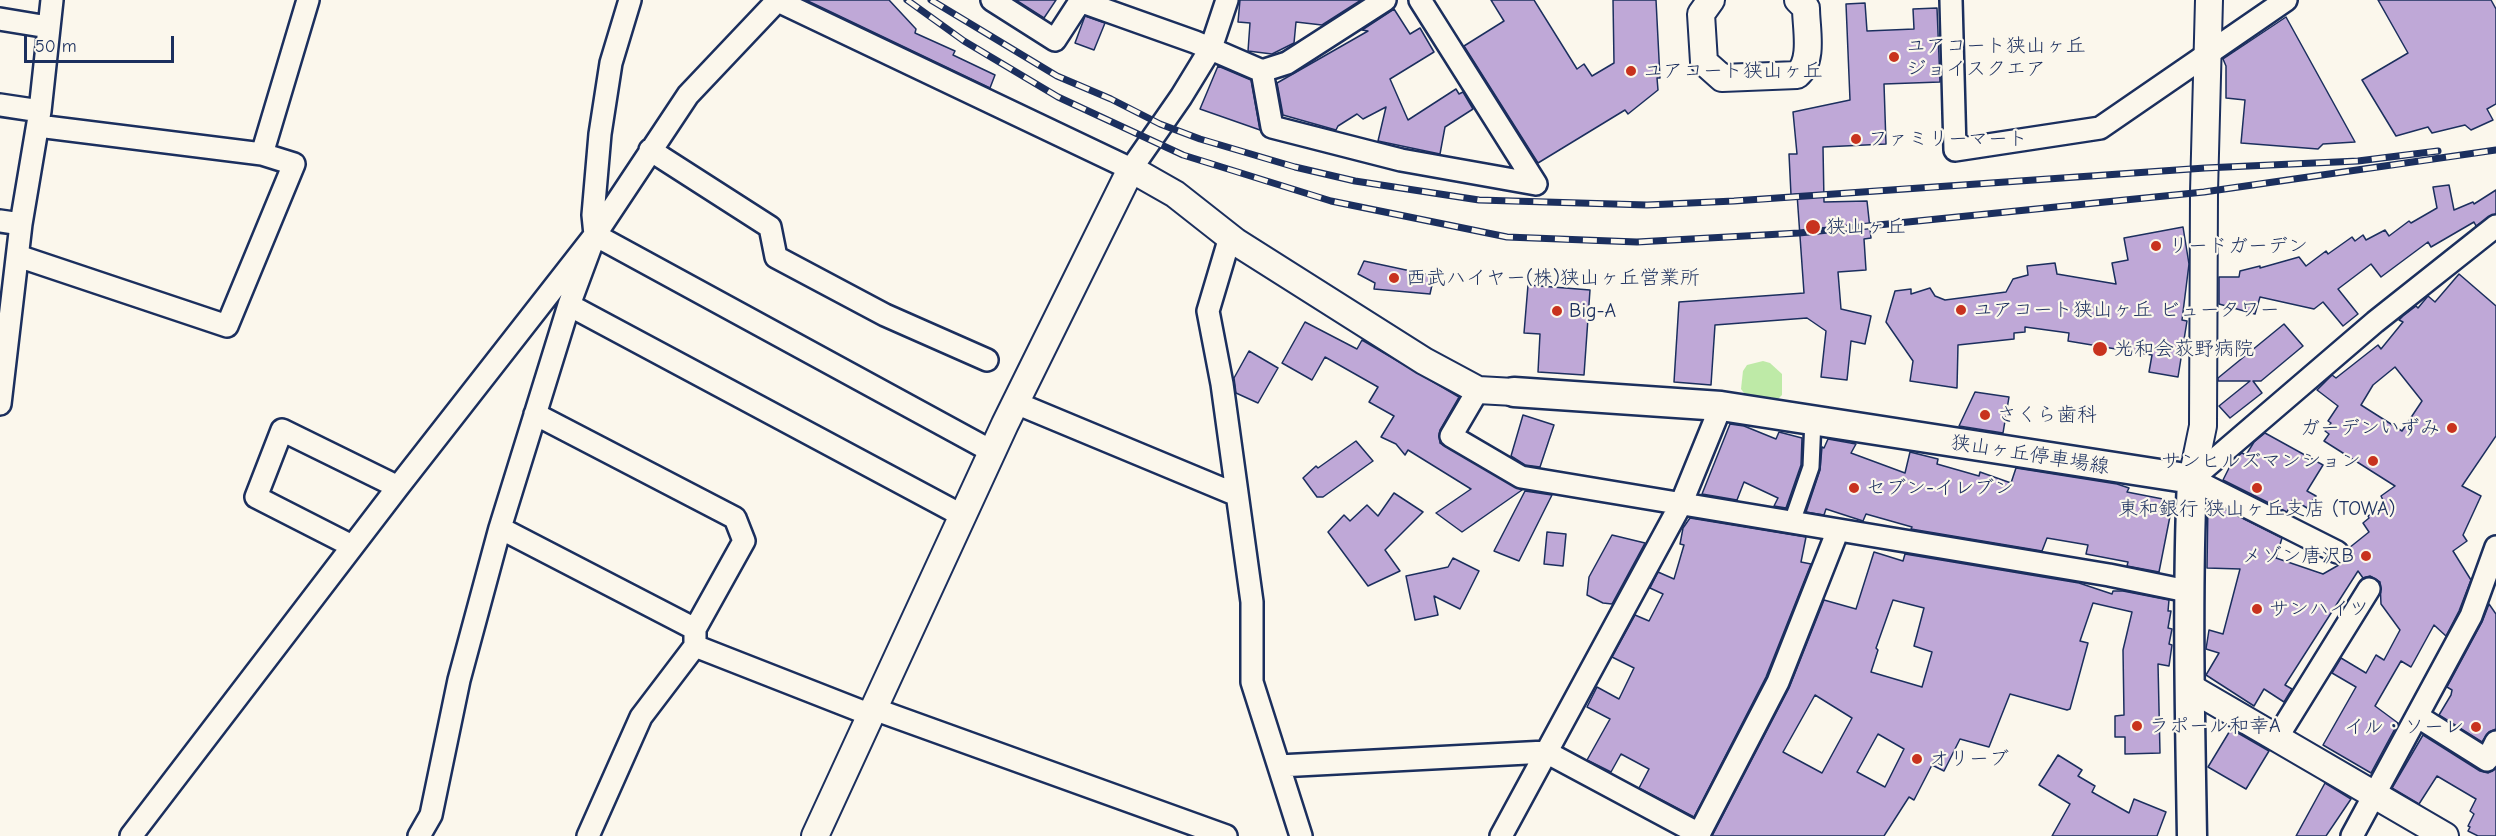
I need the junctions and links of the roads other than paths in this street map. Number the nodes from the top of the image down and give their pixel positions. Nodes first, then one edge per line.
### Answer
1 (52, 0) edge
2 (308, 0) edge
3 (630, 0) edge
4 (776, 0) edge
5 (992, 0) edge
6 (1227, 0) edge
7 (1385, 0) edge
8 (1420, 0) edge
9 (1711, 0) edge
10 (1798, 0) edge
11 (1951, 0) edge
12 (2209, 0) edge
13 (2286, 0) edge
14 (1081, 1) edge
15 (0, 19) edge
16 (48, 27) junction
17 (1211, 48) junction
18 (2209, 54) junction
19 (1262, 71) junction
20 (0, 105) edge
21 (39, 119) junction
22 (650, 150) junction
23 (262, 154) junction
24 (1131, 169) junction
25 (0, 221) edge
26 (21, 224) junction
27 (2496, 226) edge
28 (595, 235) junction
29 (1230, 237) junction
30 (18, 256) junction
31 (6, 304) edge
32 (569, 304) junction
33 (987, 360) dead end
34 (1478, 390) junction
35 (1514, 392) joint
36 (1016, 403) junction
37 (0, 404) edge
38 (1721, 406) junction
39 (535, 414) junction
40 (1813, 420) junction
41 (993, 452) junction
42 (2192, 479) junction
43 (398, 487) junction
44 (1237, 495) junction
45 (1681, 504) junction
46 (963, 516) junction
47 (1792, 522) junction
48 (500, 528) junction
49 (1838, 530) junction
50 (352, 546) junction
51 (2496, 547) edge
52 (2337, 552) dead end
53 (2492, 571) edge
54 (2369, 589) dead end
55 (2187, 591) junction
56 (695, 638) junction
57 (2191, 687) junction
58 (873, 712) junction
59 (2417, 716) junction
60 (2278, 736) junction
61 (2496, 742) edge
62 (1546, 752) junction
63 (1279, 766) junction
64 (2373, 793) junction
65 (1698, 835) edge
66 (131, 836) edge
67 (419, 836) edge
68 (588, 836) edge
69 (815, 836) edge
70 (1226, 836) edge
71 (1301, 836) edge
72 (1501, 836) edge
73 (2192, 836) edge
74 (2352, 836) edge
75 (2445, 836) edge

1 - 16 street
2 - 23 street
3 - 28 street
4 - 22 street
4 - 24 street
5 - 14 street
6 - 17 street
7 - 19 street
8 - 19 street
9 - 10 street
11 - 18 street
12 - 18 street
13 - 18 street
14 - 17 street
15 - 16 street
16 - 21 street
17 - 19 street
17 - 24 street
18 - 42 street
20 - 21 street
21 - 23 street
21 - 26 street
22 - 28 street
22 - 33 street
23 - 30 street
24 - 29 street
24 - 36 street
25 - 26 street
26 - 30 street
27 - 42 street
28 - 32 street
28 - 41 street
28 - 43 street
29 - 34 street
29 - 44 street
30 - 31 street
31 - 37 street
32 - 39 street
32 - 46 street
34 - 35 street
34 - 45 street
35 - 38 main road, 狭山ヶ丘停車場線
36 - 41 street
36 - 44 street
38 - 40 main road, 狭山ヶ丘停車場線
38 - 45 street
39 - 48 street
39 - 56 street
40 - 42 main road, 狭山ヶ丘停車場線
40 - 47 street
41 - 46 street
42 - 52 street
42 - 55 main road
43 - 50 street
43 - 50 street
44 - 63 street
45 - 47 street
45 - 62 street
46 - 58 street
47 - 49 street
48 - 56 street
48 - 67 street
49 - 55 street
49 - 65 street
50 - 66 street
51 - 53 street
53 - 59 street
54 - 60 street
55 - 57 main road
56 - 58 street
56 - 68 street
57 - 60 street
57 - 73 main road
58 - 69 street
58 - 70 street
59 - 61 street
59 - 64 street
60 - 64 street
62 - 63 street
62 - 65 street
62 - 72 street
63 - 71 street
64 - 74 street
64 - 75 street

